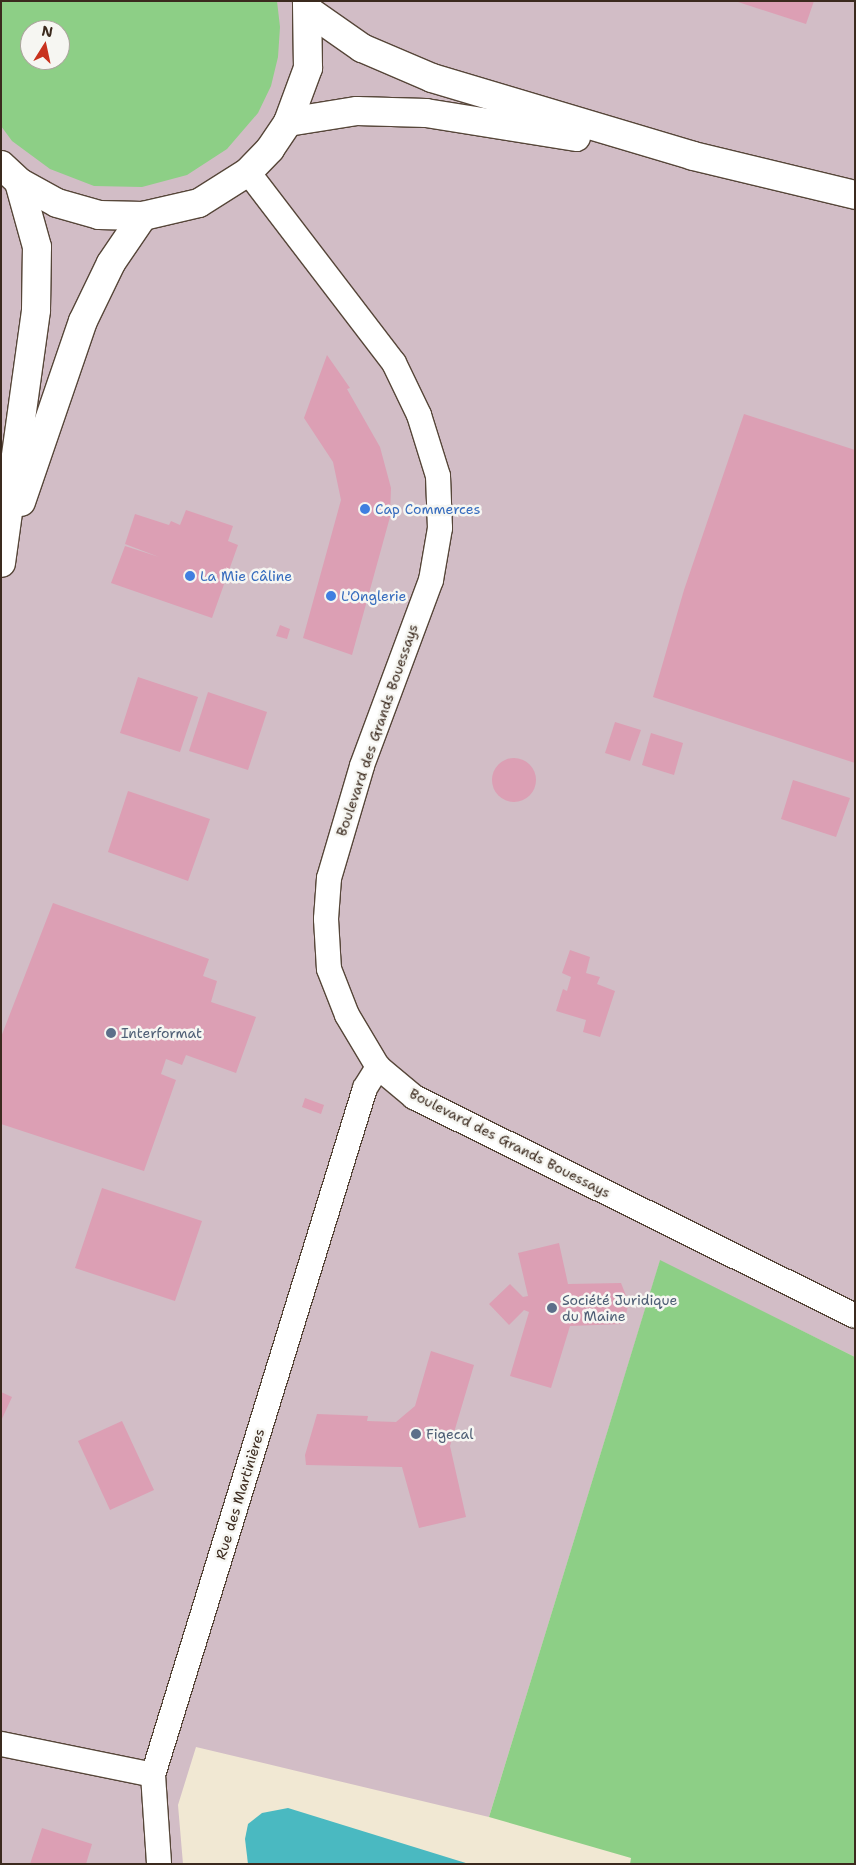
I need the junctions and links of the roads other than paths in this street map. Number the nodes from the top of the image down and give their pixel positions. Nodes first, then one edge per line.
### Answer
1 (308, 6) edge
2 (288, 122) junction
3 (693, 156) junction
4 (248, 172) junction
5 (10, 174) edge
6 (855, 195) edge
7 (143, 216) junction
8 (2, 560) edge
9 (378, 1067) junction
10 (855, 1316) edge
11 (1, 1744) edge
12 (153, 1775) junction
13 (159, 1864) edge

1 - 2 main road
1 - 3 main road
2 - 3 main road
2 - 4 main road
3 - 6 main road
4 - 7 main road
4 - 9 street, Boulevard des Grands Bouessays
5 - 7 main road
5 - 8 main road
7 - 8 main road
9 - 10 street, Boulevard des Grands Bouessays
9 - 12 street, Rue des Martinières
11 - 12 street
12 - 13 street

